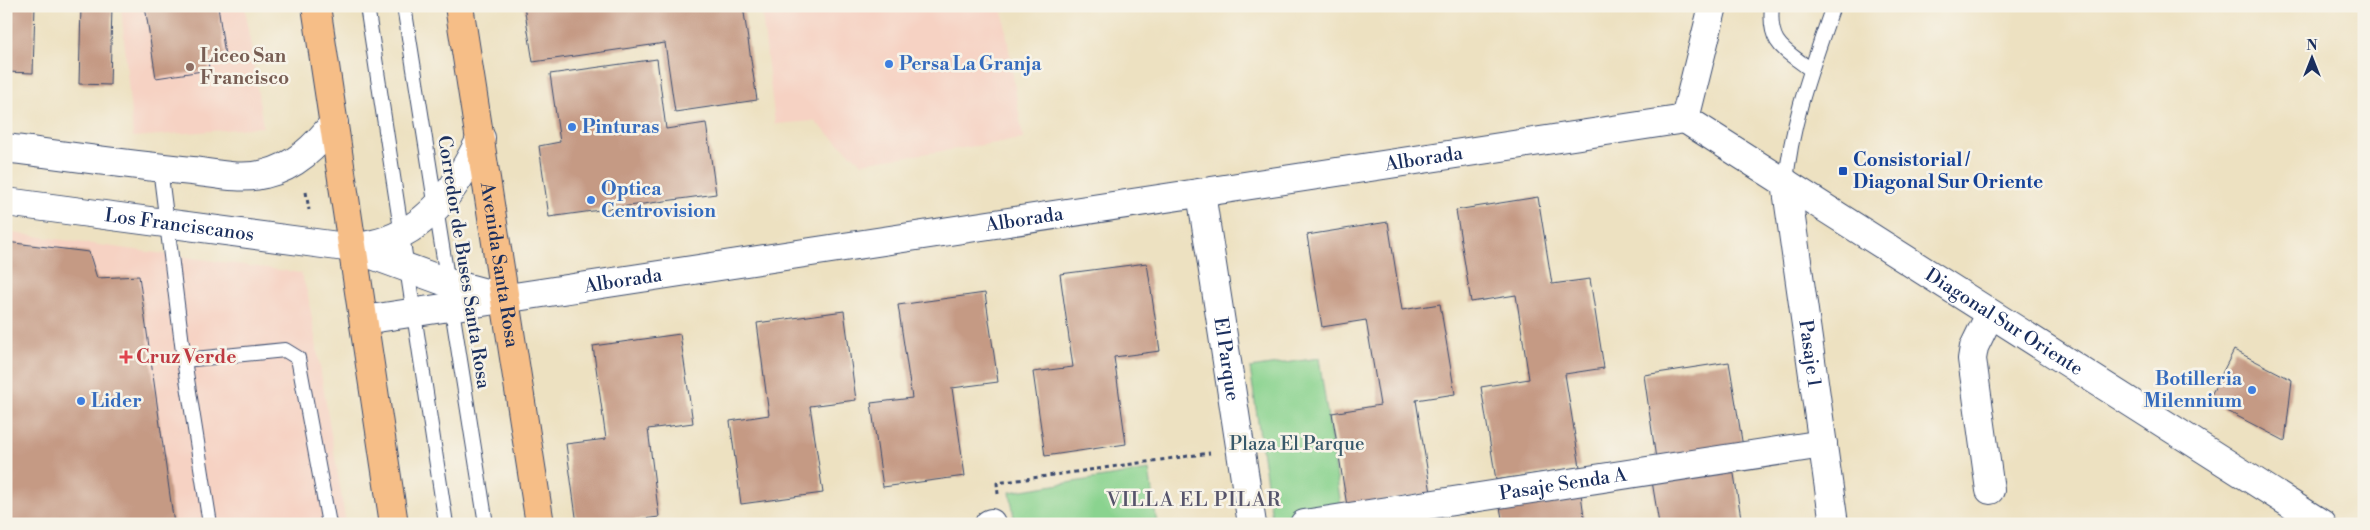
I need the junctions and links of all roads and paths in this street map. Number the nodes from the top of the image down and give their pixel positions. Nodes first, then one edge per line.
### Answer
1 (316, 6) edge
2 (367, 6) edge
3 (404, 6) edge
4 (459, 6) edge
5 (1713, 6) edge
6 (1772, 6) edge
7 (1833, 6) edge
8 (1811, 70) junction
9 (1685, 119) junction
10 (334, 123) junction
11 (481, 138) junction
12 (6, 148) edge
13 (160, 168) junction
14 (1786, 183) junction
15 (1201, 193) junction
16 (6, 202) edge
17 (437, 207) junction
18 (167, 224) junction
19 (404, 232) junction
20 (353, 248) junction
21 (408, 266) junction
22 (451, 295) junction
23 (506, 298) junction
24 (415, 312) junction
25 (1990, 314) junction
26 (364, 320) junction
27 (184, 360) junction
28 (1823, 444) junction
29 (1240, 448) junction
30 (1990, 490) dead end
31 (210, 524) edge
32 (329, 524) edge
33 (394, 524) edge
34 (446, 524) edge
35 (486, 524) edge
36 (540, 524) edge
37 (990, 524) edge
38 (1252, 524) edge
39 (1304, 524) edge
40 (1834, 524) edge
41 (2322, 524) edge

1 - 10 main road
2 - 19 lane
3 - 17 lane, Corredor de Buses Santa Rosa
4 - 11 main road, Avenida Santa Rosa
5 - 9 street
6 - 8 lane
7 - 8 lane
8 - 14 lane
9 - 14 street, Diagonal Sur Oriente
9 - 15 street, Alborada
10 - 13 street
10 - 20 main road
11 - 17 street, Los Franciscanos
11 - 23 main road, Avenida Santa Rosa
12 - 13 street
13 - 18 lane
14 - 25 street, Diagonal Sur Oriente
14 - 28 street, Pasaje 1
15 - 23 street, Alborada
15 - 29 street, El Parque
16 - 18 street, Los Franciscanos
17 - 19 street, Los Franciscanos
17 - 22 lane, Corredor de Buses Santa Rosa
18 - 20 street, Los Franciscanos
18 - 27 lane
19 - 20 street, Los Franciscanos
19 - 21 lane
20 - 21 street, Los Franciscanos
20 - 26 main road
21 - 22 street, Los Franciscanos
21 - 24 lane
22 - 23 street, Alborada
22 - 24 street, Alborada
22 - 35 lane, Corredor de Buses Santa Rosa
23 - 36 main road, Avenida Santa Rosa
24 - 26 street, Alborada
24 - 34 lane
25 - 30 street
25 - 41 street, Diagonal Sur Oriente
26 - 33 main road
27 - 31 lane
27 - 32 lane
28 - 39 street, Pasaje Senda A
28 - 40 street, Pasaje 1
29 - 37 path
29 - 38 street, El Parque

